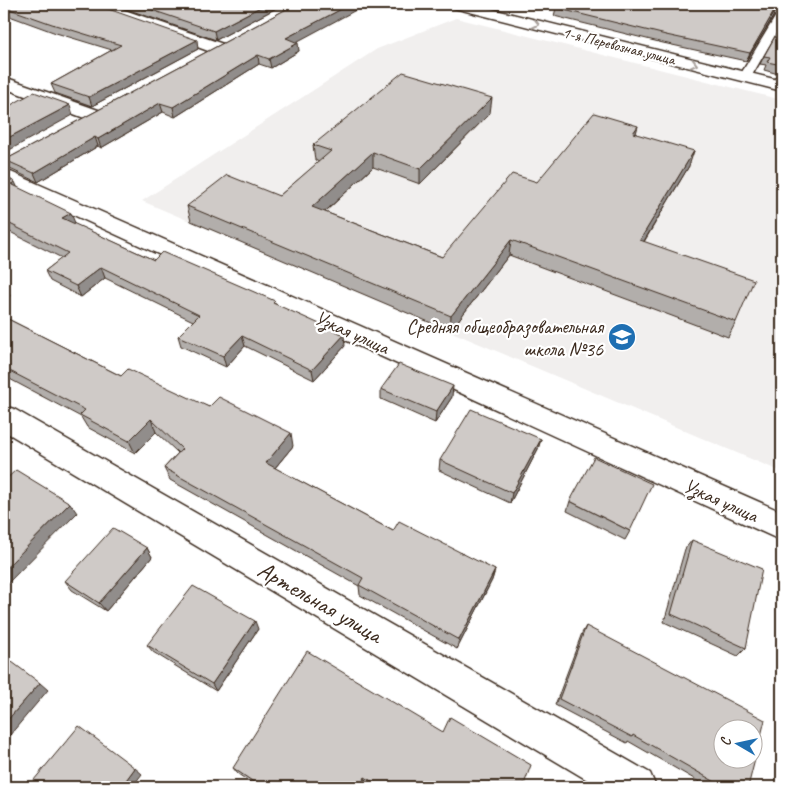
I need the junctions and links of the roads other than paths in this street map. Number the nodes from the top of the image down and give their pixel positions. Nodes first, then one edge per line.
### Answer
1 (93, 4) edge
2 (455, 4) edge
3 (747, 4) edge
4 (782, 13) edge
5 (233, 39) edge
6 (217, 48) junction
7 (201, 57) edge
8 (745, 77) junction
9 (4, 82) edge
10 (782, 86) edge
11 (111, 106) edge
12 (94, 115) junction
13 (78, 124) edge
14 (6, 165) edge
15 (4, 417) edge
16 (782, 527) edge
17 (636, 787) edge

1 - 6 street
2 -> 8 street, 1-я Перевозная улица
3 - 4 street
4 - 8 lane
5 - 6 street
6 - 7 street
8 - 10 street, 1-я Перевозная улица
9 - 12 street
11 - 12 street
12 - 13 street
14 - 16 street, Узкая улица
15 - 17 street, Артельная улица

